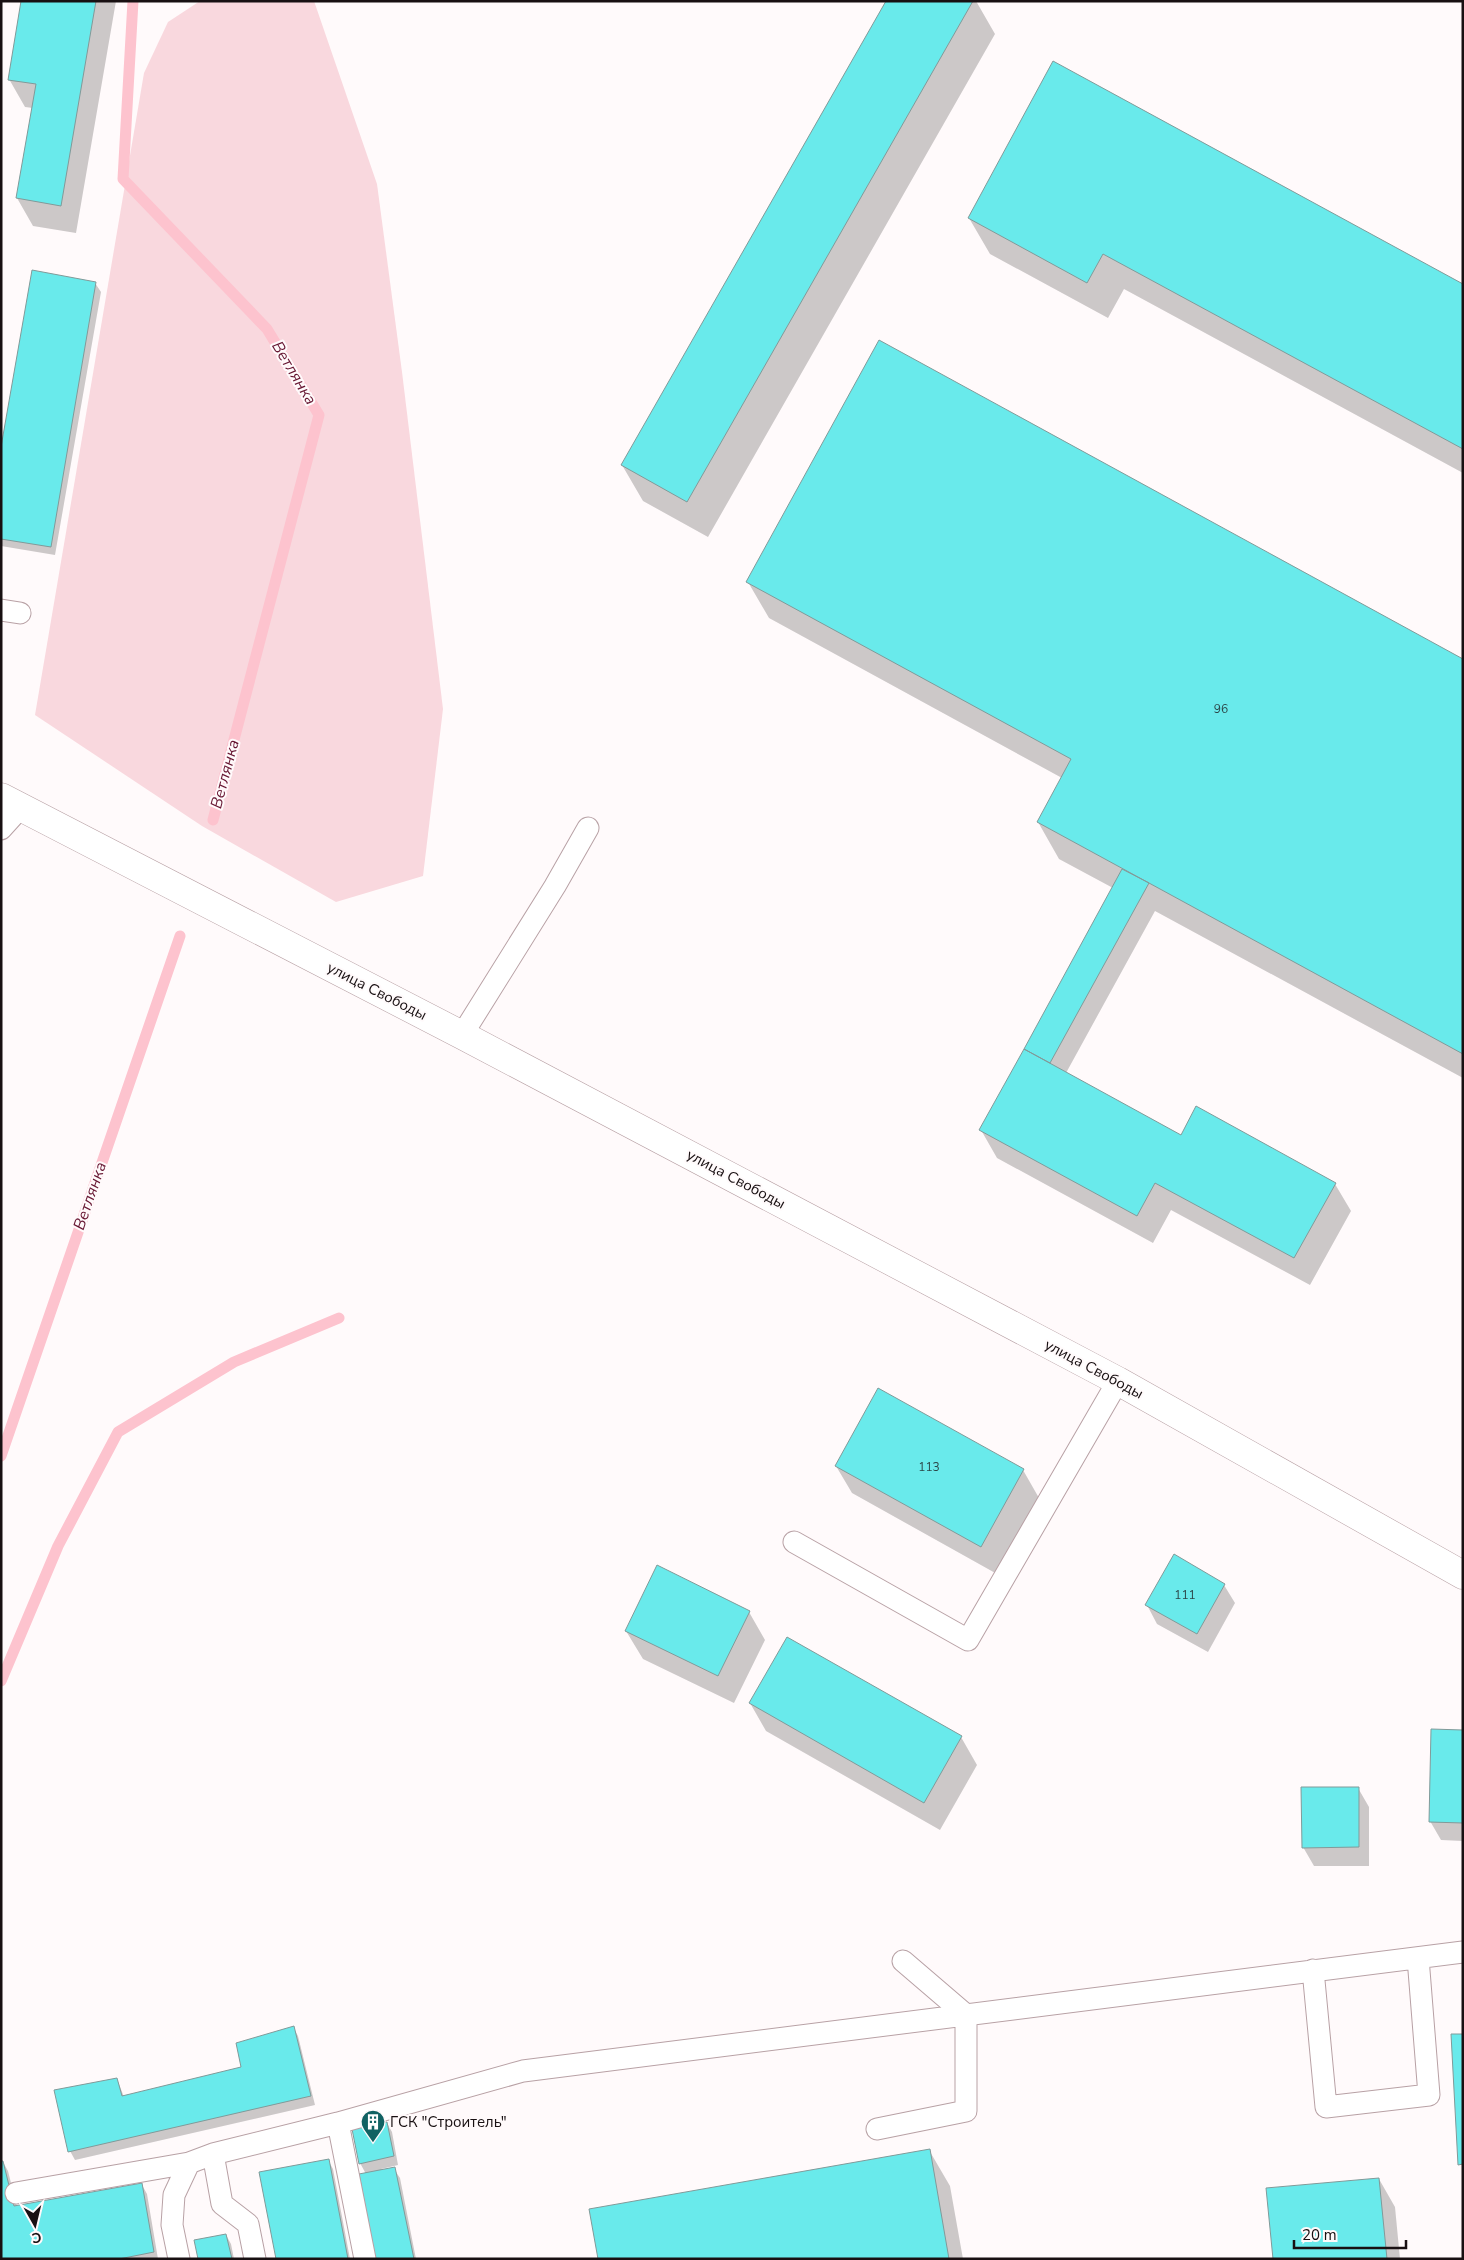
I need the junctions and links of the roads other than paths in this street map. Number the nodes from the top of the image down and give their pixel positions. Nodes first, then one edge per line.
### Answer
1 (10, 803) edge
2 (588, 828) dead end
3 (1, 829) edge
4 (462, 1034) junction
5 (1118, 1381) junction
6 (794, 1542) dead end
7 (1463, 1575) edge
8 (1463, 1952) edge
9 (1418, 1958) junction
10 (903, 1962) dead end
11 (1313, 1970) junction
12 (966, 2015) junction
13 (338, 2123) junction
14 (878, 2129) dead end
15 (213, 2154) junction
16 (189, 2163) junction
17 (16, 2193) dead end
18 (179, 2259) edge
19 (255, 2259) edge
20 (365, 2259) edge

1 - 3 lane
1 - 4 main road, улица Свободы
2 - 4 lane
4 - 5 main road, улица Свободы
5 - 6 lane
5 - 7 main road, улица Свободы
8 - 9 lane
9 - 11 lane
9 - 11 lane
10 - 12 lane
11 - 12 lane
12 - 13 lane
12 - 14 lane
13 - 15 lane
13 - 20 lane
15 - 16 lane
15 - 19 lane
16 - 17 lane
16 - 18 lane

